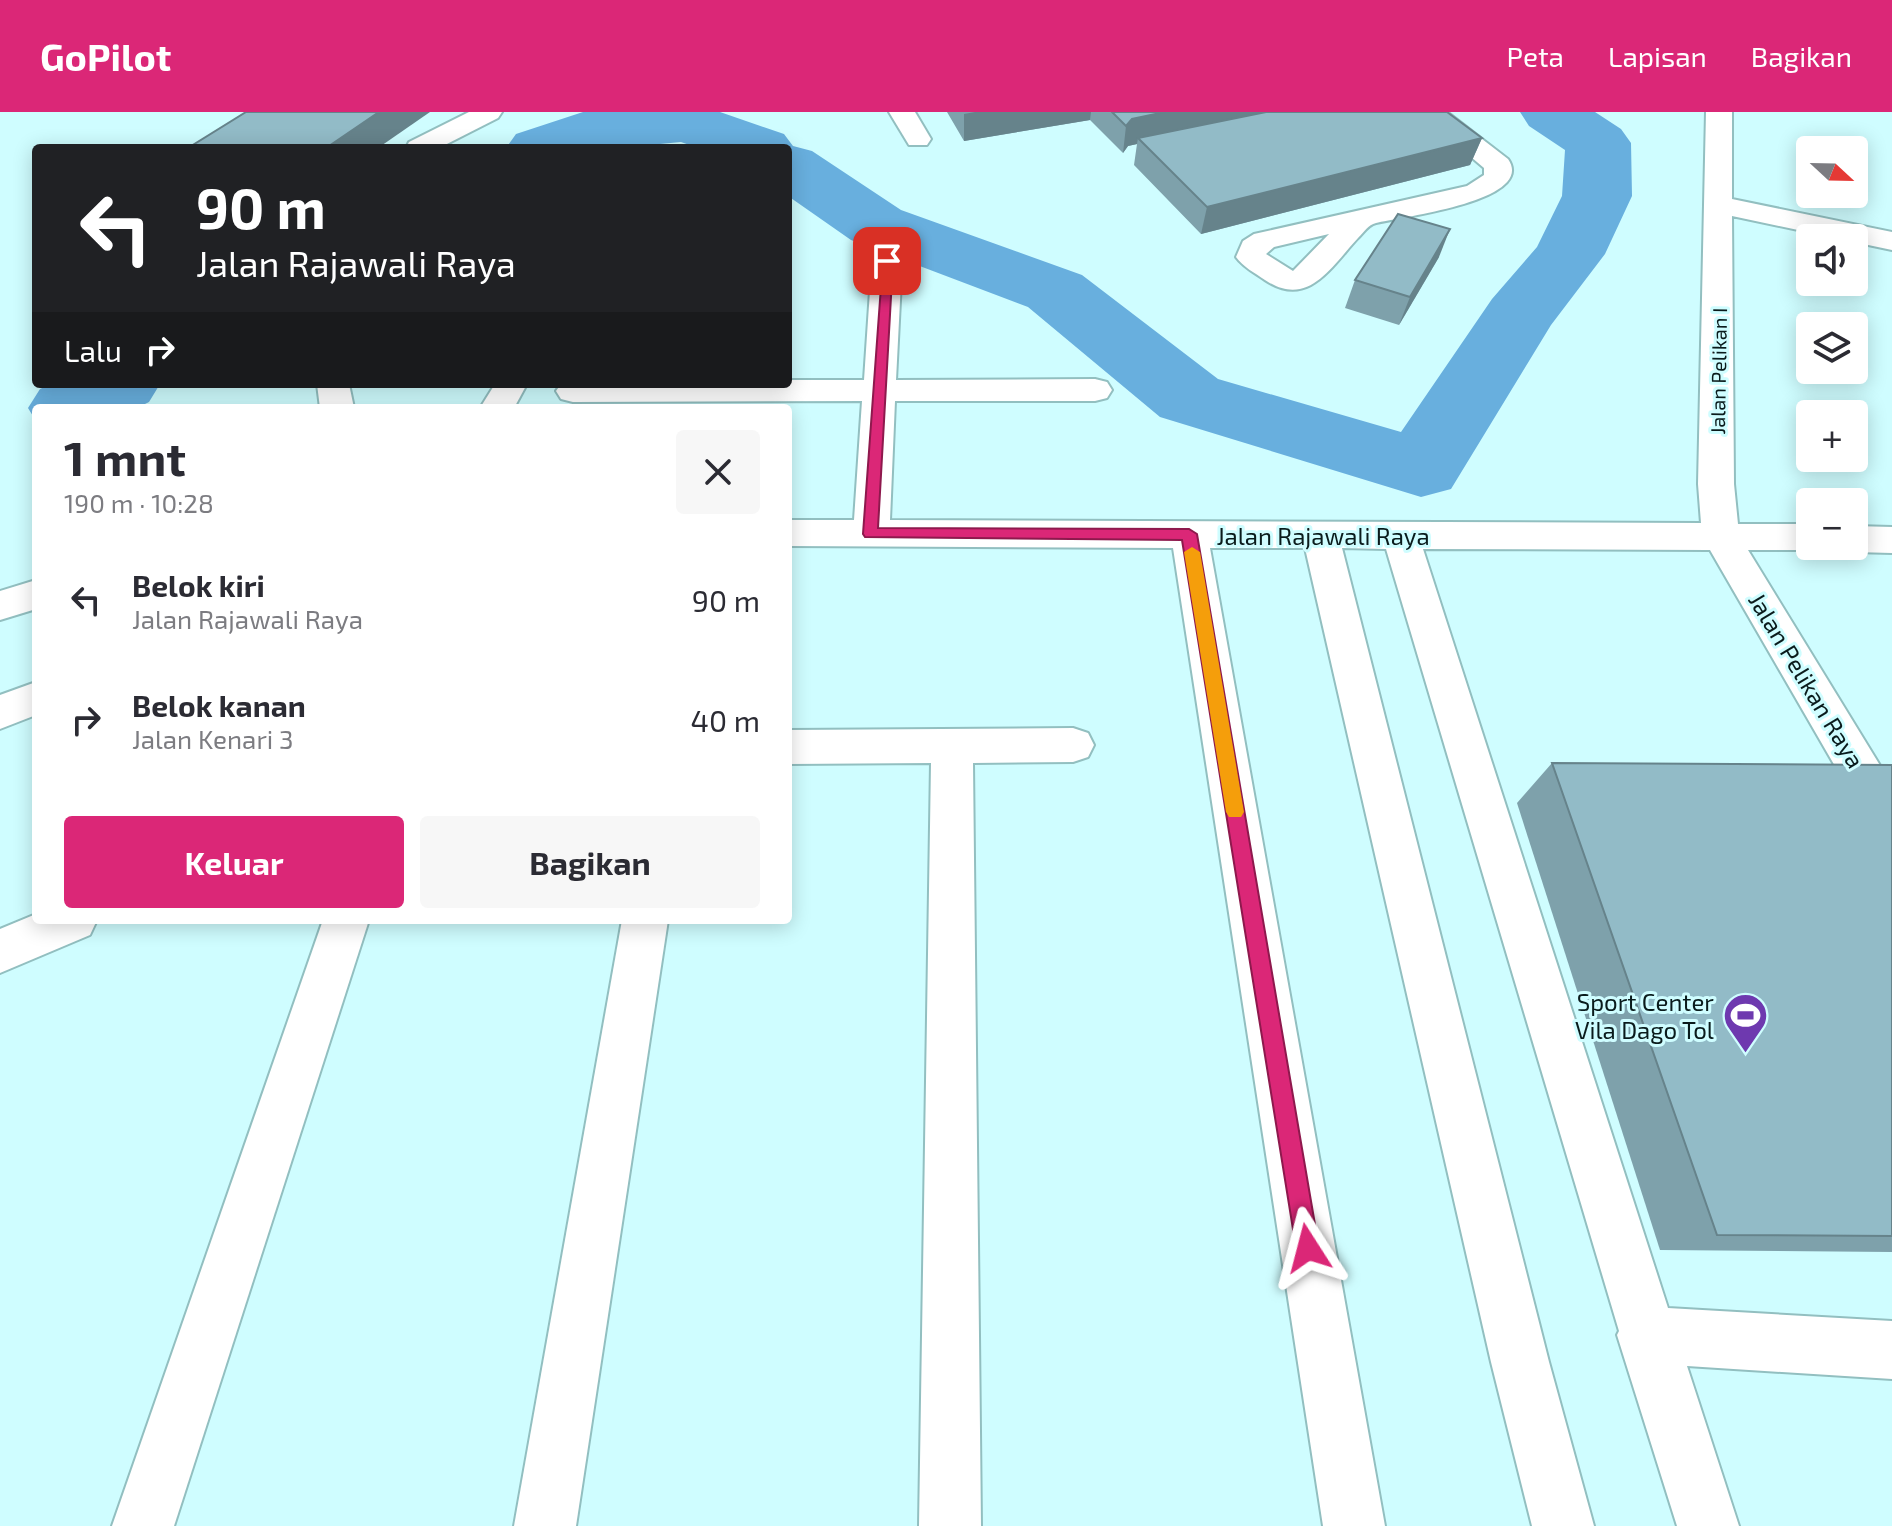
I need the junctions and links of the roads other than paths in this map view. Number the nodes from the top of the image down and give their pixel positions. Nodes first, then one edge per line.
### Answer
1 (489, 112) edge
2 (902, 112) edge
3 (1431, 112) edge
4 (1719, 112) edge
5 (454, 122) edge
6 (918, 139) dead end
7 (424, 144) edge
8 (1721, 205) junction
9 (1360, 219) dead end
10 (1892, 241) edge
11 (887, 261) dead end
12 (636, 388) edge
13 (768, 388) edge
14 (880, 389) junction
15 (1095, 390) dead end
16 (573, 391) dead end
17 (792, 533) edge
18 (871, 534) junction
19 (1189, 534) junction
20 (1400, 534) junction
21 (1320, 535) junction
22 (1721, 537) junction
23 (1796, 537) edge
24 (1868, 539) edge
25 (1892, 540) edge
26 (32, 595) edge
27 (0, 606) edge
28 (32, 700) edge
29 (0, 712) edge
30 (952, 745) junction
31 (1073, 745) dead end
32 (792, 747) edge
33 (1892, 824) edge
34 (64, 924) edge
35 (345, 924) edge
36 (644, 924) edge
37 (0, 951) edge
38 (1646, 1335) junction
39 (1892, 1350) edge
40 (143, 1526) edge
41 (545, 1526) edge
42 (950, 1526) edge
43 (1354, 1526) edge
44 (1563, 1526) edge
45 (1708, 1526) edge

1 - 5 street
2 - 6 street
3 - 9 street
4 - 8 street, Jalan Pelikan I
5 - 7 street
8 - 10 street
8 - 22 street, Jalan Pelikan I
11 - 14 street
12 - 16 street
13 - 14 street
14 - 15 street
14 - 18 street
17 - 18 street, Jalan Rajawali Raya
18 - 19 street, Jalan Rajawali Raya
19 - 21 street, Jalan Rajawali Raya
19 - 43 street
20 - 21 street, Jalan Rajawali Raya
20 - 22 street, Jalan Rajawali Raya
20 - 38 street
21 - 44 street
22 - 23 street, Jalan Rajawali Raya
22 - 33 street, Jalan Pelikan Raya
24 - 25 street
26 - 27 street
28 - 29 street
30 - 31 street
30 - 32 street
30 - 42 street
34 - 37 street
35 - 40 street
36 - 41 street
38 - 39 street
38 - 45 street

